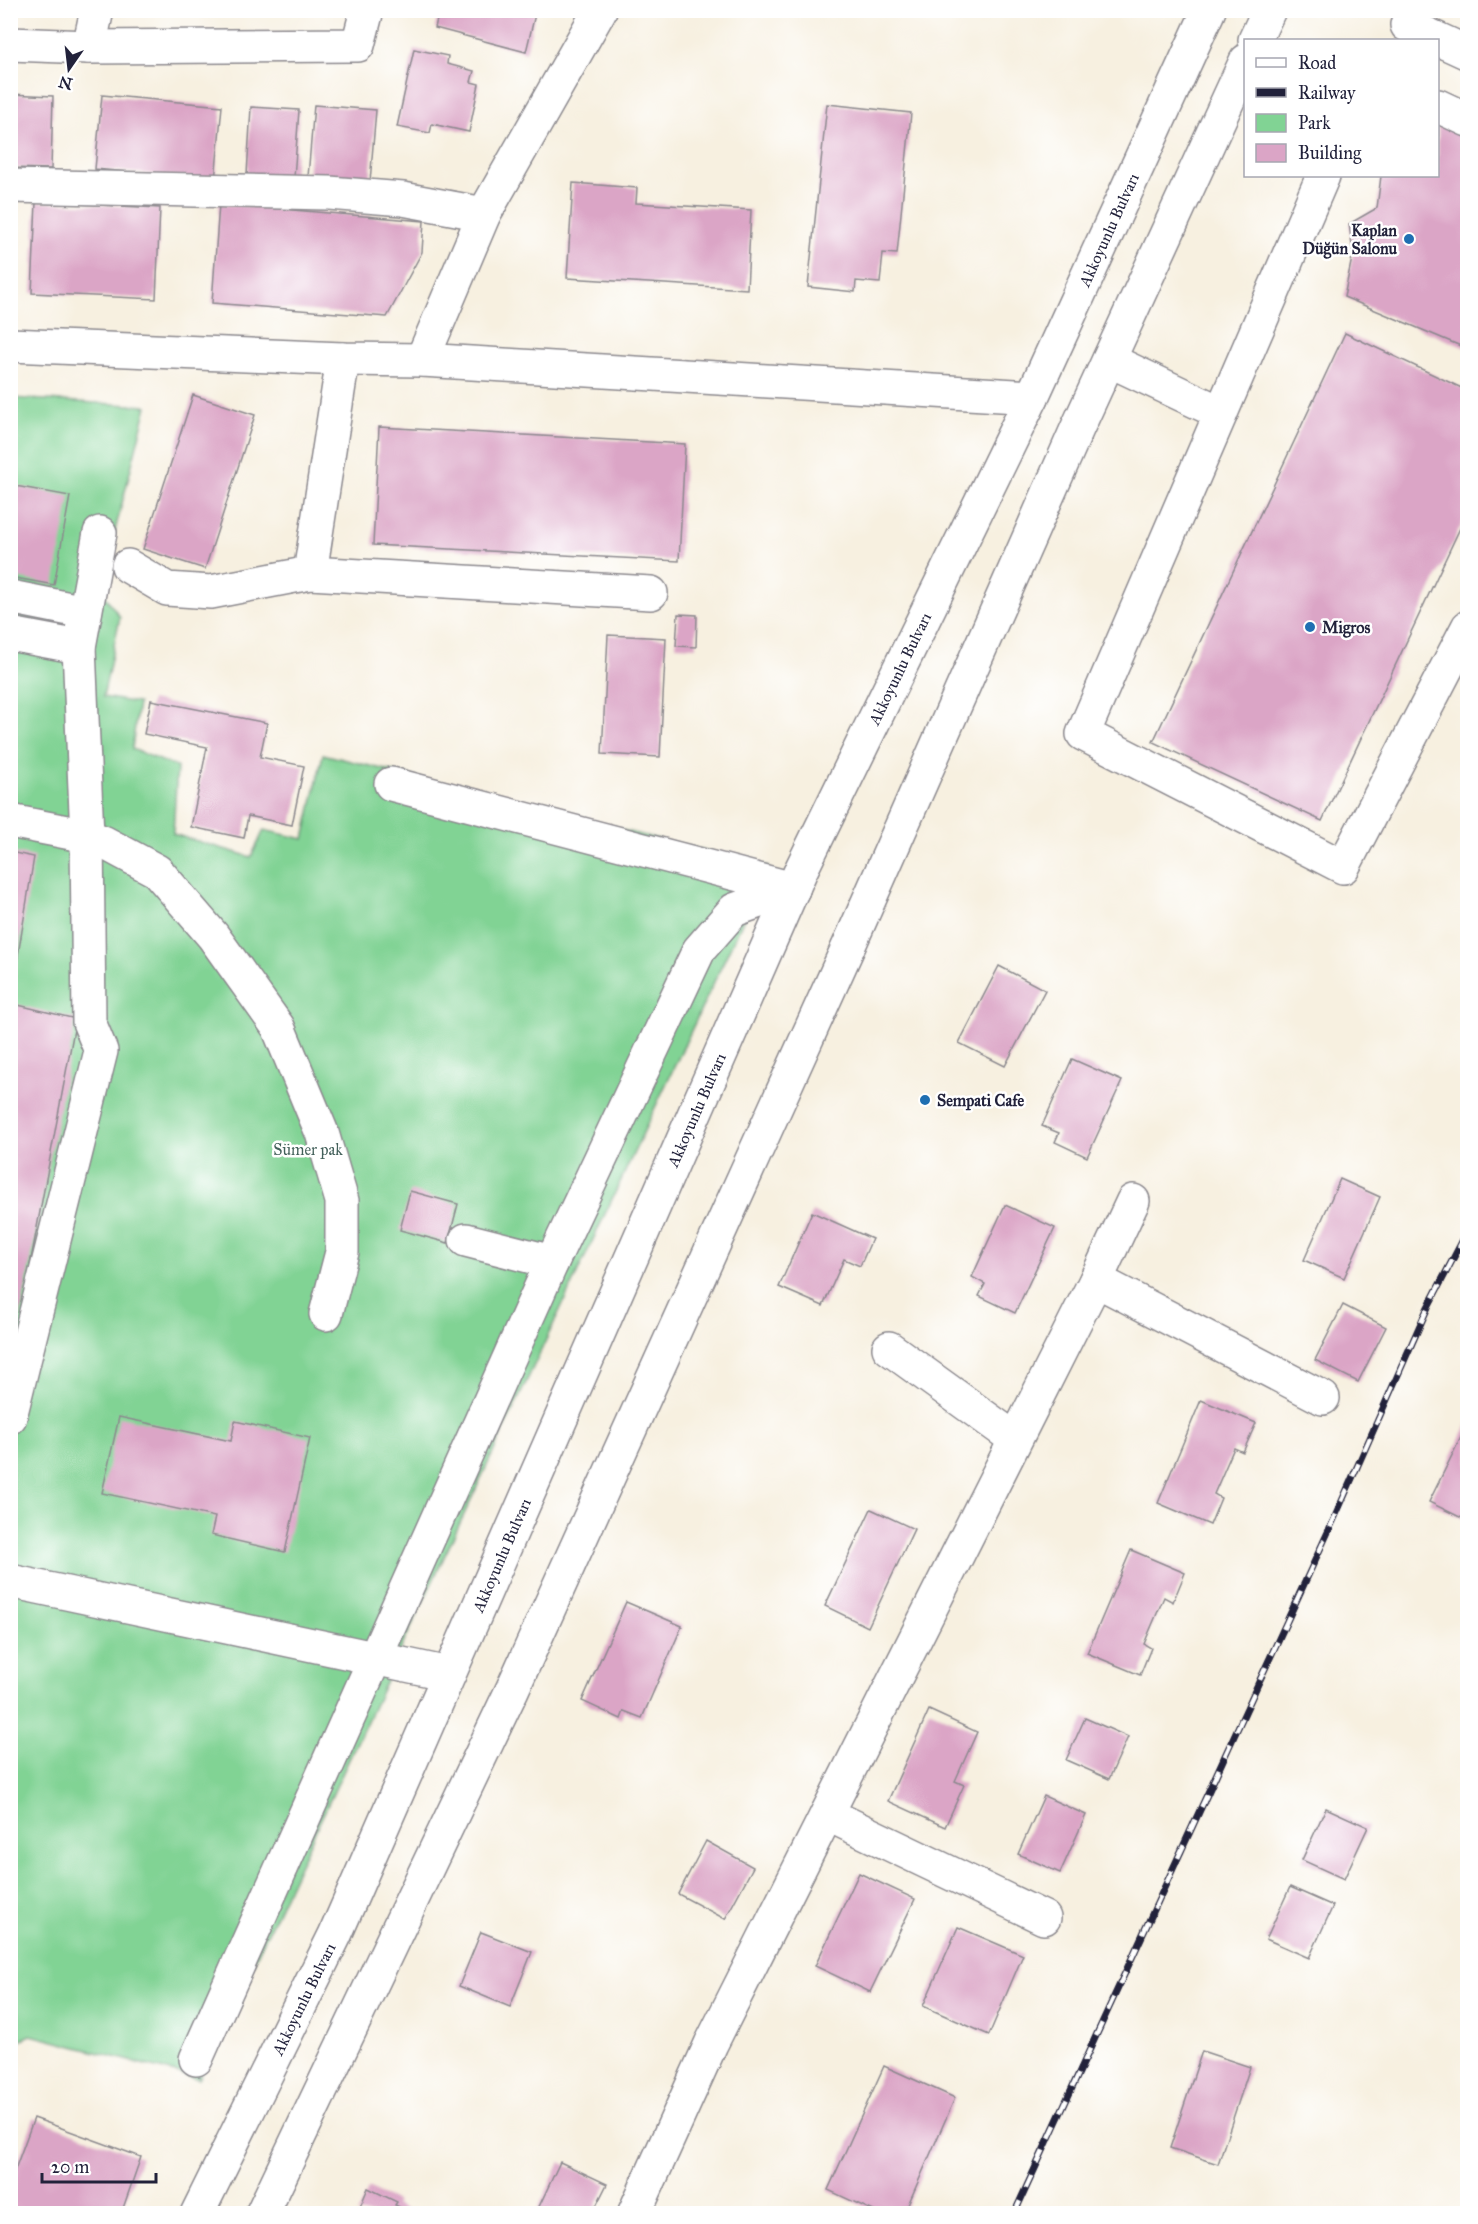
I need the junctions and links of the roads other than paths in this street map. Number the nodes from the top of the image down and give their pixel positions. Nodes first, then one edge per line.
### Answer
1 (97, 10) edge
2 (368, 10) edge
3 (600, 10) edge
4 (1209, 10) edge
5 (1269, 10) edge
6 (1411, 10) edge
7 (1255, 39) edge
8 (1437, 39) edge
9 (1439, 40) edge
10 (10, 44) edge
11 (89, 47) junction
12 (1467, 53) edge
13 (1244, 63) edge
14 (1439, 107) edge
15 (1467, 120) edge
16 (1323, 177) edge
17 (10, 186) edge
18 (484, 214) junction
19 (10, 345) edge
20 (343, 359) junction
21 (422, 360) junction
22 (1109, 360) junction
23 (1032, 397) junction
24 (1221, 413) junction
25 (100, 533) dead end
26 (128, 566) dead end
27 (310, 573) junction
28 (651, 593) dead end
29 (10, 597) edge
30 (85, 612) junction
31 (1467, 627) edge
32 (10, 634) edge
33 (79, 647) junction
34 (391, 784) dead end
35 (10, 821) edge
36 (87, 836) junction
37 (793, 889) junction
38 (1133, 1201) dead end
39 (466, 1240) dead end
40 (552, 1262) junction
41 (1096, 1280) junction
42 (326, 1314) dead end
43 (889, 1348) dead end
44 (1323, 1398) dead end
45 (10, 1417) edge
46 (1015, 1439) junction
47 (10, 1581) edge
48 (374, 1658) junction
49 (449, 1674) junction
50 (827, 1814) junction
51 (1044, 1918) dead end
52 (196, 2059) dead end
53 (197, 2214) edge
54 (262, 2214) edge
55 (634, 2214) edge

1 - 11 main road
2 - 11 main road
3 - 18 main road
4 - 23 main road, Akkoyunlu Bulvarı
5 - 7 main road
6 - 8 main road
9 - 12 main road
10 - 11 main road
13 - 22 main road
14 - 15 main road
16 - 24 main road
17 - 18 main road
18 - 21 main road
19 - 20 main road
20 - 21 main road
20 - 27 main road
21 - 23 main road
22 - 24 main road
22 - 54 main road
23 - 37 main road, Akkoyunlu Bulvarı
24 - 31 main road
25 - 30 main road
26 - 27 main road
27 - 28 main road
29 - 30 main road
30 - 33 main road
32 - 33 main road
33 - 36 main road
34 - 37 main road
35 - 36 main road
36 - 42 main road
36 - 45 main road
37 - 40 main road
37 - 49 main road, Akkoyunlu Bulvarı
38 - 41 main road
39 - 40 main road
40 - 48 main road
41 - 44 main road
41 - 46 main road
43 - 46 main road
46 - 50 main road
47 - 48 main road
48 - 49 main road
48 - 52 main road
49 - 53 main road, Akkoyunlu Bulvarı
50 - 51 main road
50 - 55 main road

